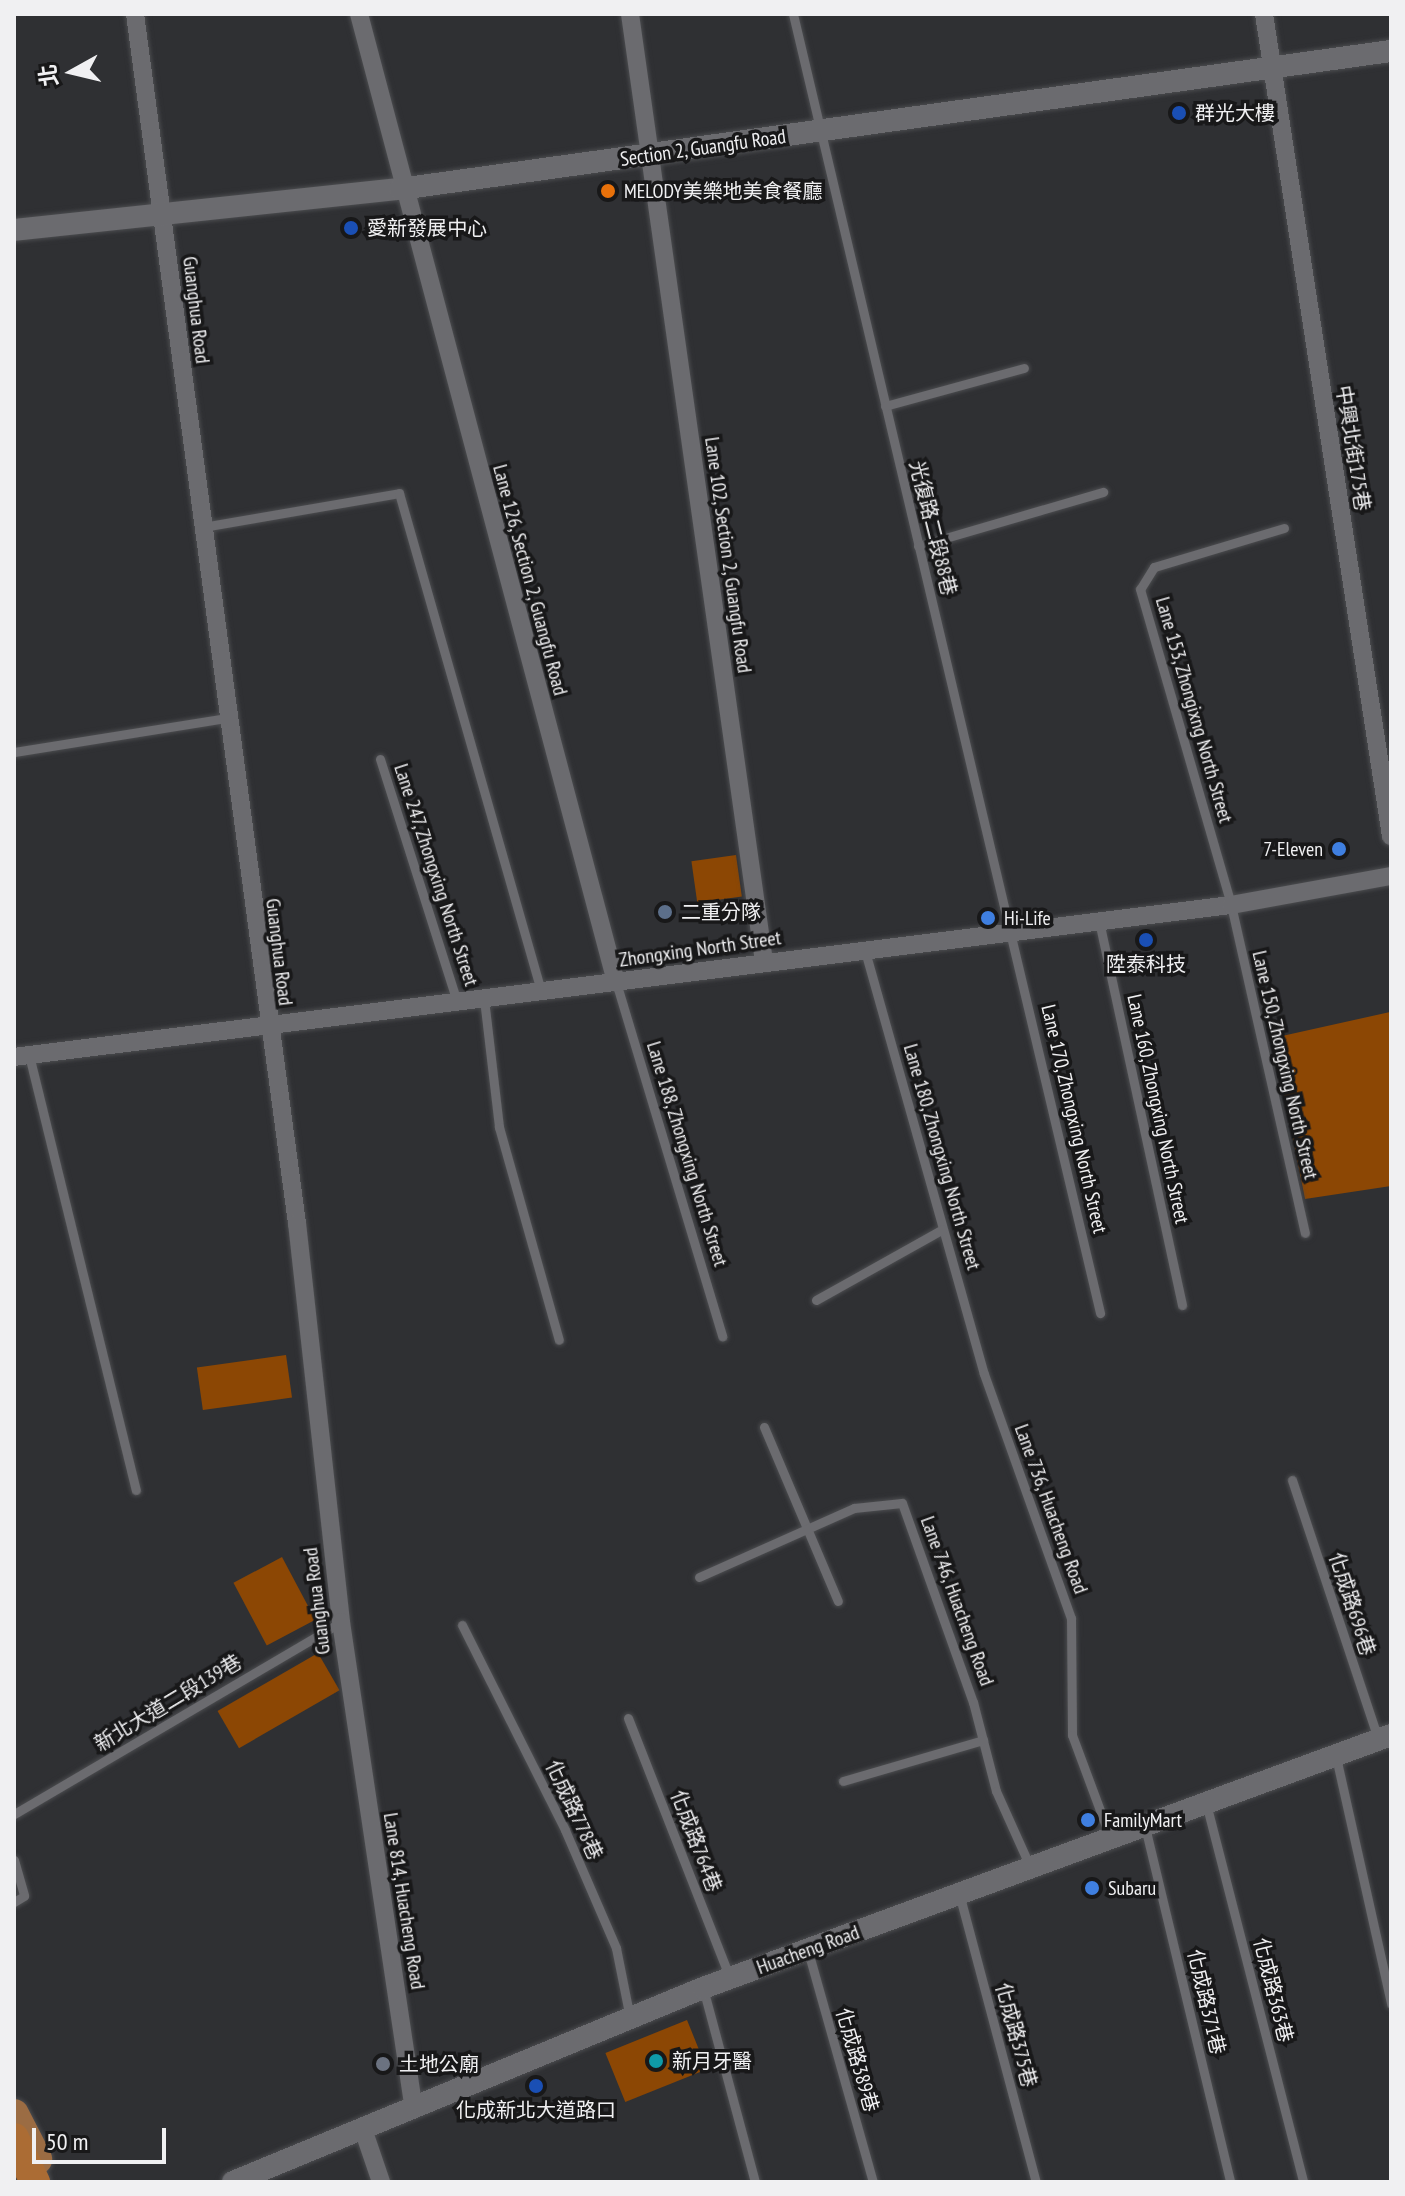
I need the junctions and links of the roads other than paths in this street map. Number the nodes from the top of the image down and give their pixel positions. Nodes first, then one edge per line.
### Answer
1 (135, 14) edge
2 (359, 14) edge
3 (630, 14) edge
4 (793, 14) edge
5 (1264, 14) edge
6 (1391, 51) edge
7 (1273, 67) junction
8 (821, 131) junction
9 (649, 155) junction
10 (400, 189) junction
11 (161, 210) junction
12 (14, 230) edge
13 (1024, 368) dead end
14 (885, 406) junction
15 (1103, 492) dead end
16 (202, 527) junction
17 (1284, 528) dead end
18 (918, 546) junction
19 (227, 718) junction
20 (14, 752) edge
21 (380, 759) dead end
22 (1391, 836) edge
23 (1391, 876) edge
24 (1231, 905) junction
25 (1099, 921) junction
26 (1013, 932) junction
27 (865, 951) junction
28 (764, 961) junction
29 (616, 982) junction
30 (541, 991) junction
31 (484, 999) junction
32 (457, 1002) junction
33 (266, 1027) junction
34 (22, 1056) edge
35 (943, 1229) junction
36 (1305, 1233) dead end
37 (816, 1300) dead end
38 (1182, 1305) dead end
39 (1100, 1313) dead end
40 (722, 1336) dead end
41 (559, 1340) dead end
42 (984, 1374) joint
43 (764, 1427) dead end
44 (1292, 1480) dead end
45 (136, 1490) dead end
46 (804, 1528) junction
47 (699, 1577) dead end
48 (838, 1601) dead end
49 (341, 1622) junction
50 (462, 1625) dead end
51 (352, 1700) joint
52 (628, 1718) dead end
53 (1385, 1738) edge
54 (983, 1740) junction
55 (1336, 1756) junction
56 (843, 1781) dead end
57 (1207, 1807) junction
58 (14, 1814) edge
59 (1146, 1831) junction
60 (1112, 1843) junction
61 (14, 1860) edge
62 (1032, 1872) junction
63 (960, 1897) junction
64 (14, 1902) edge
65 (807, 1948) junction
66 (730, 1978) junction
67 (703, 1988) junction
68 (1391, 2004) edge
69 (630, 2018) junction
70 (414, 2109) junction
71 (14, 2114) edge
72 (363, 2129) junction
73 (14, 2138) edge
74 (35, 2182) edge
75 (49, 2182) edge
76 (233, 2182) edge
77 (381, 2182) edge
78 (755, 2182) edge
79 (873, 2182) edge
80 (1036, 2182) edge
81 (1230, 2182) edge
82 (1303, 2182) edge

1 - 11 street, Guanghua Road
2 - 10 street, Lane 126, Section 2, Guangfu Road
3 - 9 street, Lane 102, Section 2, Guangfu Road
4 - 8 lane, 光復路二段88巷
5 - 7 street, 中興北街175巷
6 - 7 street, Section 2, Guangfu Road
7 - 8 street, Section 2, Guangfu Road
7 - 22 street, 中興北街175巷
8 - 9 street, Section 2, Guangfu Road
8 - 14 lane, 光復路二段88巷
9 - 10 street, Section 2, Guangfu Road
9 - 28 street, Lane 102, Section 2, Guangfu Road
10 - 11 street, Section 2, Guangfu Road
10 - 29 street, Lane 126, Section 2, Guangfu Road
11 - 12 street, Section 2, Guangfu Road
11 - 16 street, Guanghua Road
13 - 14 lane
14 - 18 lane, 光復路二段88巷
15 - 18 lane
16 - 19 street, Guanghua Road
16 - 30 lane
17 - 24 lane, Lane 153, Zhongixng North Street
18 - 26 lane, 光復路二段88巷
19 - 20 lane
19 - 33 street, Guanghua Road
21 - 32 lane, Lane 247, Zhongxing North Street
23 - 24 street, Zhongxing North Street
24 - 25 street, Zhongxing North Street
24 - 36 lane, Lane 150, Zhongxing North Street
25 - 26 street, Zhongxing North Street
25 - 38 lane, Lane 160, Zhongxing North Street
26 - 27 street, Zhongxing North Street
26 - 39 lane, Lane 170, Zhongxing North Street
27 - 28 street, Zhongxing North Street
27 - 35 lane, Lane 180, Zhongxing North Street
28 - 29 street, Zhongxing North Street
29 - 30 street, Zhongxing North Street
29 - 40 lane, Lane 188, Zhongxing North Street
30 - 31 street, Zhongxing North Street
31 - 32 street, Zhongxing North Street
31 - 41 lane
32 - 33 street, Zhongxing North Street
33 - 34 street, Zhongxing North Street
33 - 49 street, Guanghua Road
34 - 45 lane
35 - 37 lane
35 - 42 lane, Lane 180, Zhongxing North Street
42 - 60 lane, Lane 736, Huacheng Road
43 - 46 lane
44 - 53 lane, 化成路696巷
46 - 47 lane, Lane 746, Huacheng Road
46 - 48 lane
46 - 54 lane, Lane 746, Huacheng Road
49 - 51 street, Guanghua Road
49 - 58 lane, 新北大道二段139巷
50 - 69 lane, 化成路778巷
51 - 70 street, Lane 814, Huacheng Road
52 - 66 lane, 化成路764巷
53 - 55 street, Huacheng Road
54 - 56 lane
54 - 62 lane, Lane 746, Huacheng Road
55 - 57 street, Huacheng Road
55 - 68 lane
57 - 59 street, Huacheng Road
57 - 82 lane, 化成路363巷
59 - 60 street, Huacheng Road
59 - 81 lane, 化成路371巷
60 - 62 street, Huacheng Road
61 - 64 lane
62 - 63 street, Huacheng Road
63 - 65 street, Huacheng Road
63 - 80 lane, 化成路375巷
65 - 66 street, Huacheng Road
65 - 79 lane, 化成路389巷
66 - 67 street, Huacheng Road
67 - 69 street, Huacheng Road
67 - 78 lane
69 - 70 street, Huacheng Road
70 - 72 street, Huacheng Road
71 - 75 main road
72 - 76 street, Huacheng Road
72 - 77 street
73 - 74 highway

